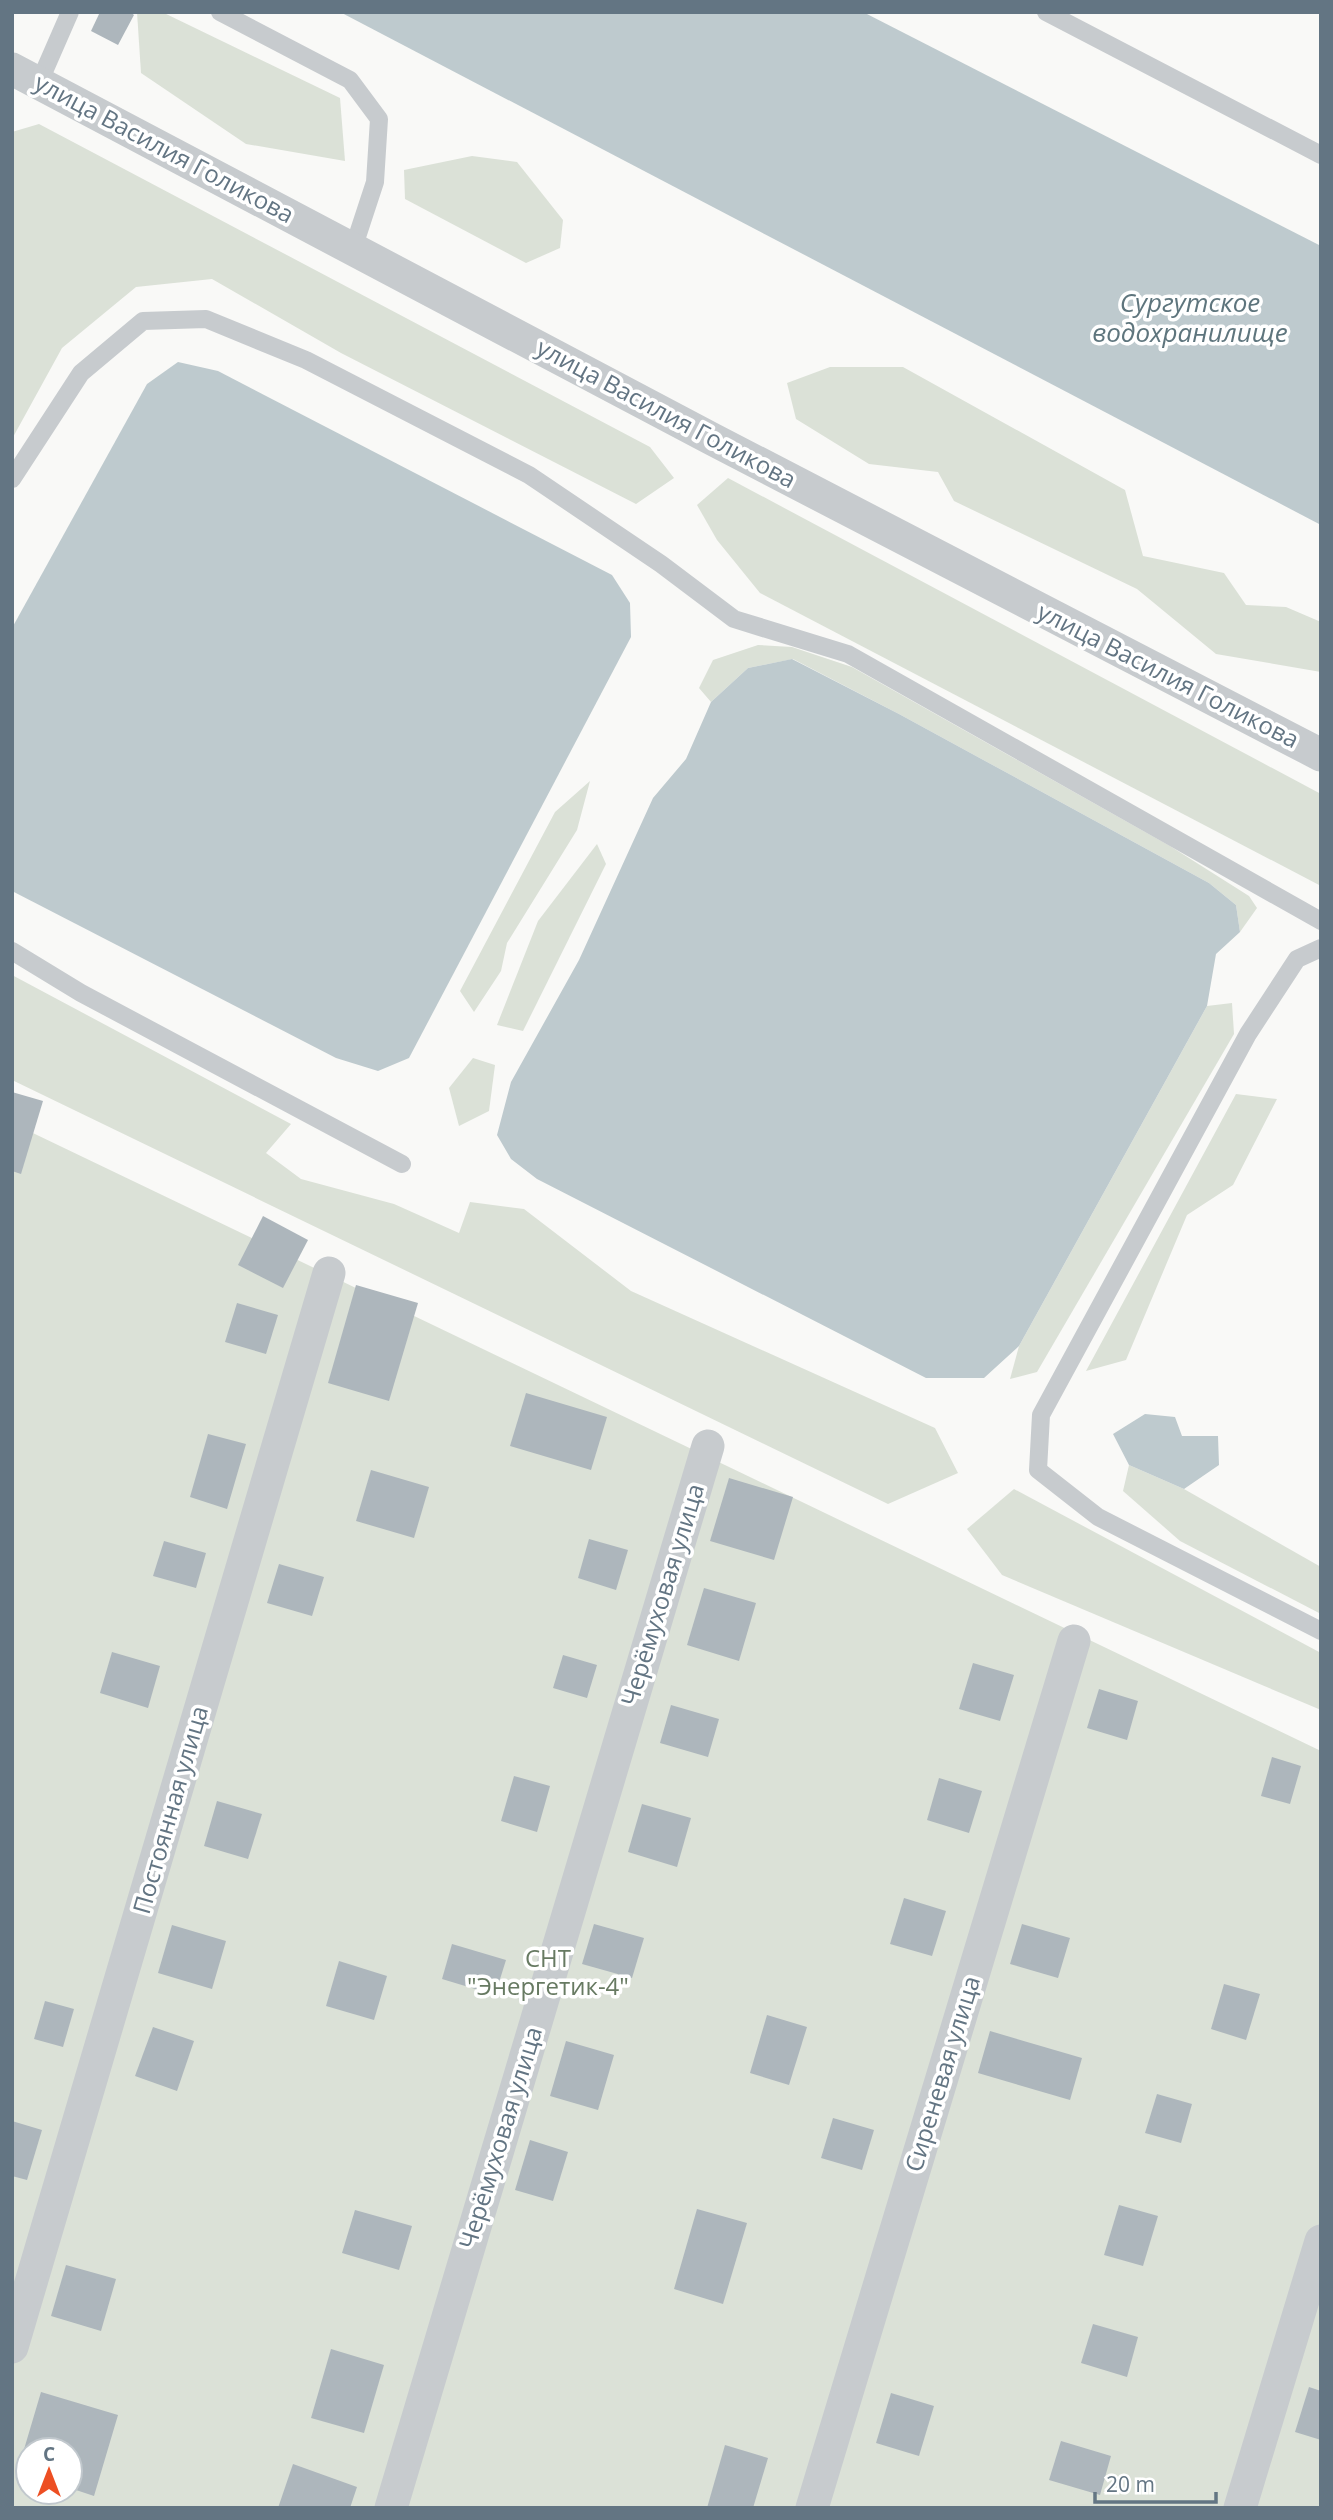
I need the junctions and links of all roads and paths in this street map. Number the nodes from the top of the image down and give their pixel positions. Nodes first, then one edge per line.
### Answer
1 (70, 12) edge
2 (220, 12) edge
3 (1046, 12) edge
4 (25, 76) edge
5 (1321, 155) edge
6 (353, 249) junction
7 (12, 479) edge
8 (1321, 755) edge
9 (1321, 921) edge
10 (1321, 948) edge
11 (12, 951) edge
12 (402, 1164) dead end
13 (330, 1273) dead end
14 (708, 1446) dead end
15 (1321, 1631) edge
16 (1074, 1641) dead end
17 (1321, 2241) edge
18 (12, 2347) edge
19 (391, 2508) edge
20 (812, 2508) edge
21 (1240, 2508) edge

1 - 4 lane
2 - 6 lane
3 - 5 lane
4 - 6 street, улица Василия Голикова
6 - 8 street, улица Василия Голикова
7 - 9 lane
10 - 15 lane
11 - 12 lane
13 - 18 street, Постоянная улица
14 - 19 street, Черёмуховая улица
16 - 20 street, Сиреневая улица
17 - 21 street

